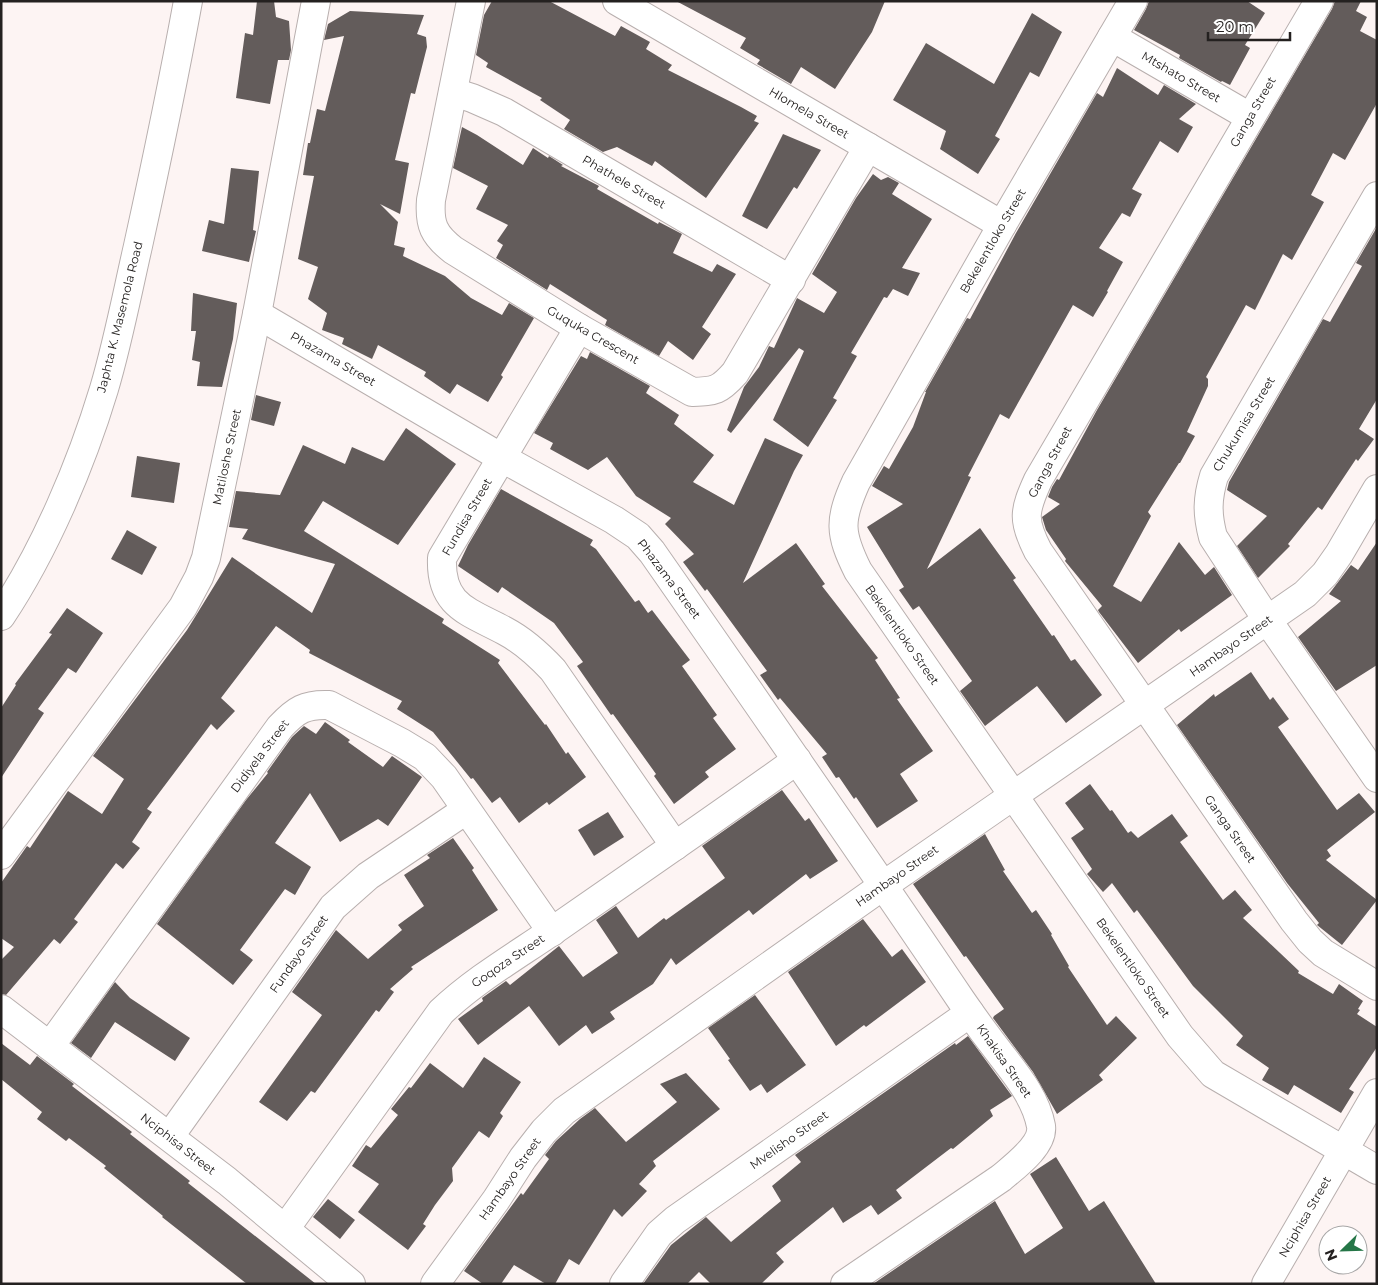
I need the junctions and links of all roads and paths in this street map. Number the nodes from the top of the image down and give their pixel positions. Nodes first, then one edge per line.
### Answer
1 (188, 1) edge
2 (316, 1) edge
3 (471, 1) edge
4 (618, 1) edge
5 (1133, 1) edge
6 (1319, 1) edge
7 (1112, 37) junction
8 (453, 92) junction
9 (1250, 117) junction
10 (868, 147) junction
11 (1377, 196) edge
12 (1002, 225) junction
13 (791, 280) junction
14 (257, 314) junction
15 (579, 328) junction
16 (502, 458) junction
17 (1377, 489) edge
18 (1, 616) edge
19 (1268, 621) junction
20 (1145, 706) junction
21 (797, 760) junction
22 (1377, 778) edge
23 (1013, 796) junction
24 (466, 810) junction
25 (675, 846) junction
26 (1, 855) edge
27 (884, 884) junction
28 (552, 932) junction
29 (1377, 986) edge
30 (1, 1009) edge
31 (970, 1014) junction
32 (50, 1046) junction
33 (1377, 1093) edge
34 (170, 1136) junction
35 (1343, 1151) junction
36 (1377, 1170) edge
37 (286, 1229) junction
38 (351, 1284) edge
39 (435, 1284) edge
40 (624, 1284) edge
41 (844, 1284) edge
42 (1266, 1284) edge

1 - 18 street, Japhta K. Masemola Road
2 - 14 street, Matiloshe Street
3 - 8 street, Guquka Crescent
4 - 10 street, Hlomela Street
5 - 7 street, Bekelentloko Street
6 - 9 street, Ganga Street
7 - 9 street, Mtshato Street
7 - 12 street, Bekelentloko Street
8 - 13 street, Phathele Street
8 - 15 street, Guquka Crescent
9 - 20 street, Ganga Street
10 - 12 street, Hlomela Street
10 - 13 street, Guquka Crescent
11 - 19 street, Chukumisa Street
12 - 23 street, Bekelentloko Street
13 - 15 street, Guquka Crescent
14 - 16 street, Phazama Street
14 - 26 street, Matiloshe Street
15 - 16 street, Fundisa Street
16 - 21 street, Phazama Street
16 - 25 street, Fundisa Street
17 - 19 street, Hambayo Street
19 - 20 street, Hambayo Street
19 - 22 street, Chukumisa Street
20 - 23 street, Hambayo Street
20 - 29 street, Ganga Street
21 - 25 street, Goqoza Street
21 - 27 street, Phazama Street
23 - 27 street, Hambayo Street
23 - 35 street, Bekelentloko Street
24 - 28 street, Didiyela Street
24 - 32 street, Didiyela Street
24 - 34 street, Fundayo Street
25 - 28 street, Goqoza Street
27 - 31 street, Khakisa Street
27 - 39 street, Hambayo Street
28 - 37 street, Goqoza Street
30 - 32 street, Nciphisa Street
31 - 40 street, Mvelisho Street
31 - 41 street, Khakisa Street
32 - 34 street, Nciphisa Street
33 - 35 street, Nciphisa Street
34 - 37 street, Nciphisa Street
35 - 36 street, Bekelentloko Street
35 - 42 street, Nciphisa Street
37 - 38 street, Nciphisa Street

